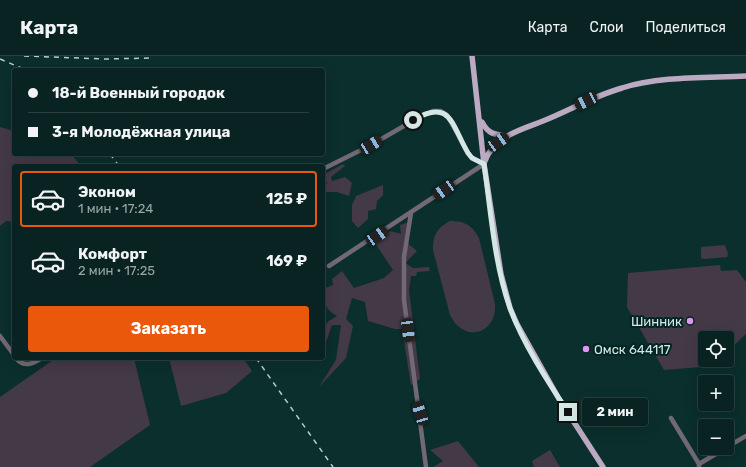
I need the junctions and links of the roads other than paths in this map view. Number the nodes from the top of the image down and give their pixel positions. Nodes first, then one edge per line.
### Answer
1 (472, 56) edge
2 (746, 76) edge
3 (480, 117) junction
4 (508, 136) junction
5 (484, 164) junction
6 (325, 168) edge
7 (411, 213) junction
8 (329, 266) dead end
9 (0, 336) edge
10 (12, 352) edge
11 (19, 360) edge
12 (39, 360) edge
13 (670, 418) dead end
14 (746, 436) edge
15 (734, 443) edge
16 (715, 455) edge
17 (699, 465) edge
18 (426, 467) edge
19 (603, 467) edge

1 - 3 main road
2 - 4 main road
3 - 4 main road
3 - 5 main road
4 - 5 main road
5 - 6 street
5 - 7 street
5 - 19 main road
7 - 8 street
7 - 18 street
9 - 10 street
11 - 12 street
13 - 17 street
14 - 15 street
16 - 17 street

